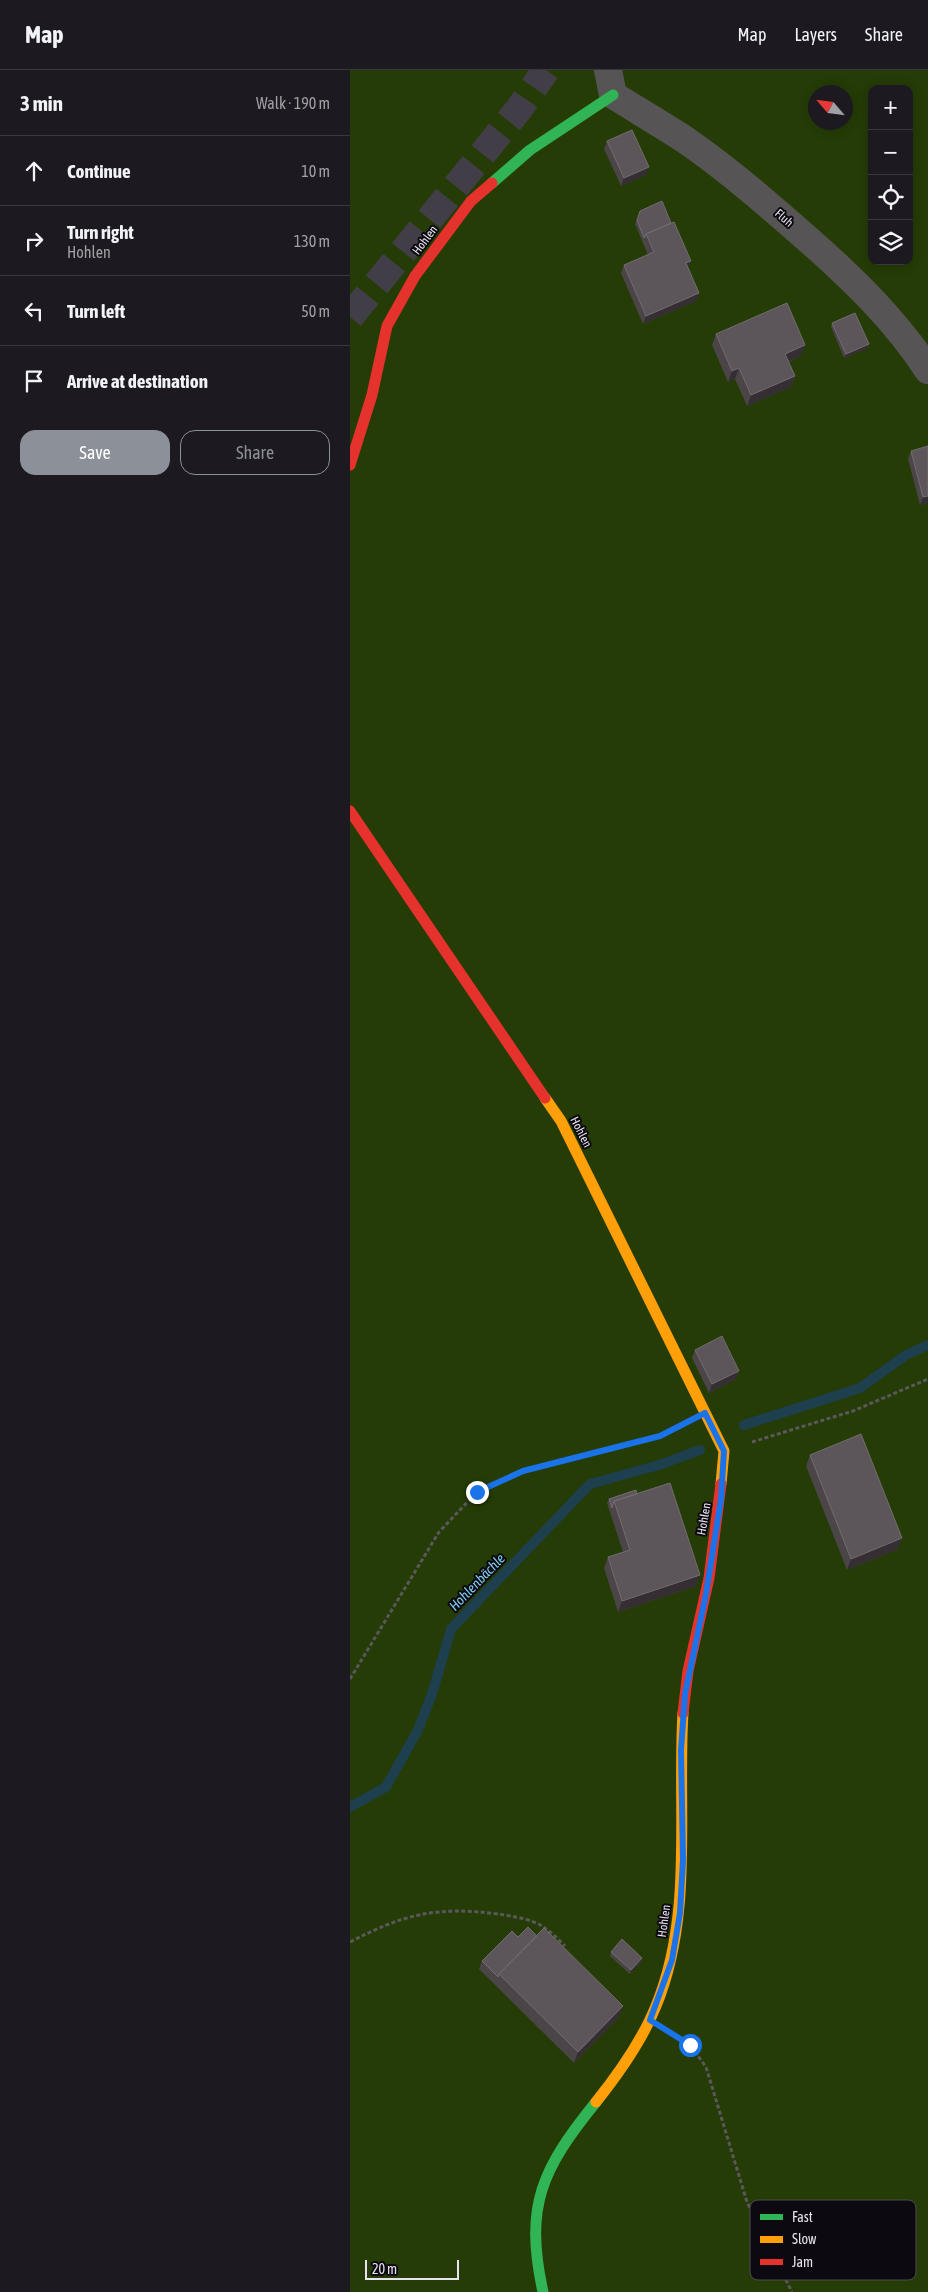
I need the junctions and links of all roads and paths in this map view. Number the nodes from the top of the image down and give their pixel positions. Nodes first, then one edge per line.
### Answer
1 (611, 83) edge
2 (928, 370) edge
3 (350, 466) edge
4 (350, 811) edge
5 (928, 1379) edge
6 (705, 1413) junction
7 (724, 1451) junction
8 (350, 1679) edge
9 (350, 1942) edge
10 (565, 1946) edge
11 (650, 2020) junction
12 (750, 2208) edge
13 (786, 2280) edge
14 (543, 2292) edge
15 (792, 2292) edge

1 - 2 street, Fluh
1 - 3 street, Hohlen
4 - 6 street, Hohlen
5 - 7 path
6 - 7 street, Hohlen
6 - 8 path
7 - 11 street, Hohlen
9 - 10 path
11 - 12 path
11 - 14 street, Hohlen
13 - 15 path

